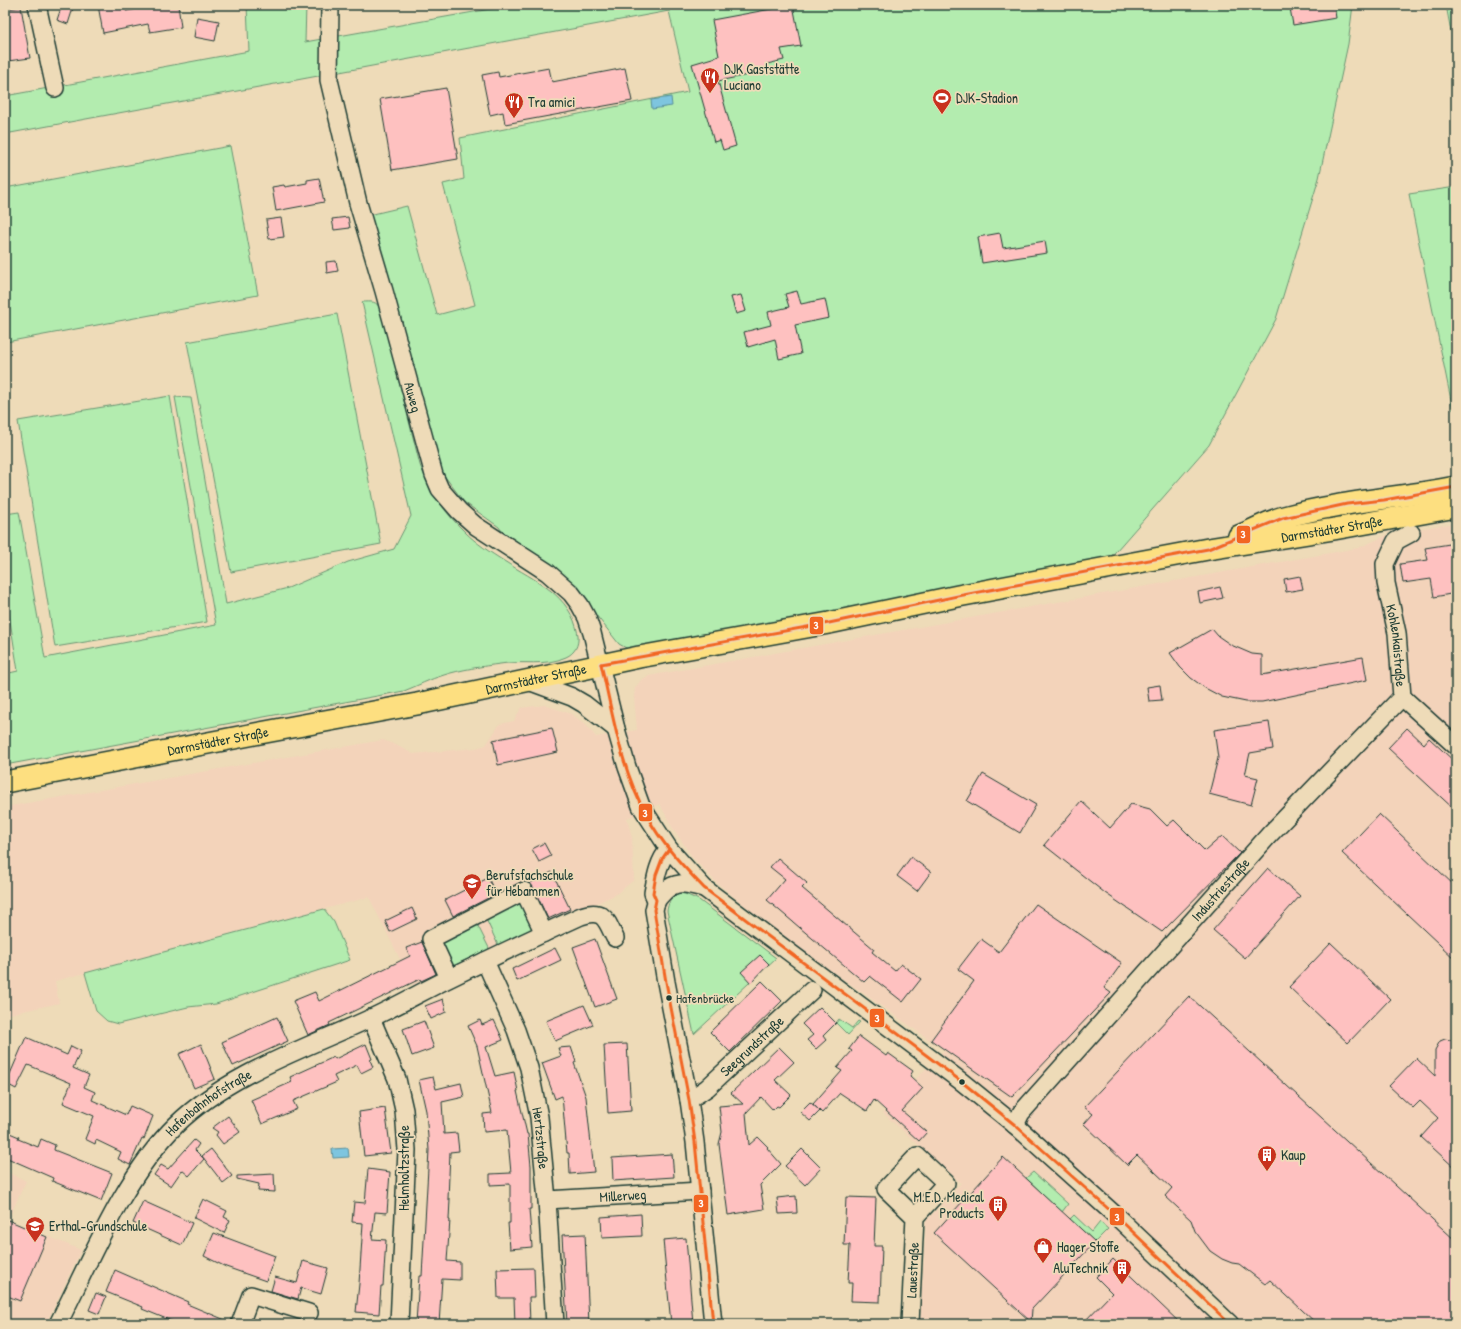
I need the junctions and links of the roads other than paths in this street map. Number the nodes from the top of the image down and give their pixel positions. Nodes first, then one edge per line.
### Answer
1 (37, 5) edge
2 (330, 5) edge
3 (55, 88) dead end
4 (1456, 487) edge
5 (1456, 507) edge
6 (1411, 533) dead end
7 (1208, 549) junction
8 (601, 664) junction
9 (526, 680) junction
10 (1402, 697) junction
11 (618, 735) junction
12 (1456, 746) edge
13 (5, 782) edge
14 (669, 849) junction
15 (704, 888) junction
16 (656, 900) junction
17 (544, 933) junction
18 (615, 938) dead end
19 (485, 961) junction
20 (449, 978) junction
21 (812, 990) dead end
22 (372, 1018) junction
23 (689, 1100) junction
24 (1015, 1125) junction
25 (700, 1191) junction
26 (546, 1200) junction
27 (915, 1217) dead end
28 (309, 1313) dead end
29 (58, 1324) edge
30 (240, 1324) edge
31 (399, 1324) edge
32 (555, 1324) edge
33 (713, 1324) edge
34 (910, 1324) edge
35 (1230, 1324) edge

1 - 3 street
2 - 8 street, Auweg
4 - 7 main road, Darmstädter Straße
5 - 7 main road, Darmstädter Straße
6 - 10 street, Kohlenkaistraße
7 - 8 main road, Darmstädter Straße
8 - 9 main road, Darmstädter Straße
8 - 11 street, Auweg
9 - 11 street
9 - 13 main road, Darmstädter Straße
10 - 12 street, Kohlenkaistraße
10 - 24 street, Industriestraße
11 - 14 street, Auweg
14 - 15 street, Auweg
14 - 16 street
15 - 16 street
15 - 24 street, Auweg
16 - 23 street
17 - 18 street, Hafenbahnhofstraße
17 - 19 street, Hafenbahnhofstraße
17 - 20 street
19 - 20 street, Hafenbahnhofstraße
19 - 26 street, Hertzstraße
20 - 22 street, Hafenbahnhofstraße
21 - 23 street, Seegrundstraße
22 - 29 street, Hafenbahnhofstraße
22 - 31 street, Helmholtzstraße
23 - 25 street
24 - 35 street, Auweg
25 - 26 street, Millerweg
25 - 33 street
26 - 32 street, Hertzstraße
27 - 34 street, Lauestraße
28 - 30 street

